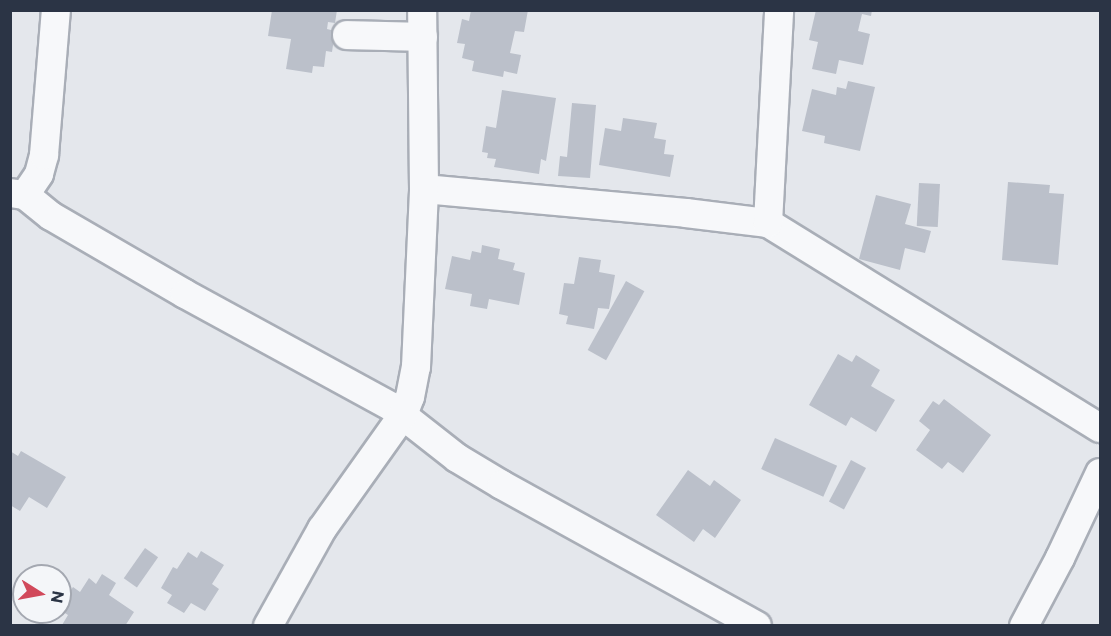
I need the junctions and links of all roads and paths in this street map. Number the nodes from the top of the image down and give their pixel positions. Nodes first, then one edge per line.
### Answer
1 (56, 10) edge
2 (779, 10) edge
3 (423, 24) edge
4 (347, 35) dead end
5 (424, 189) junction
6 (18, 194) edge
7 (768, 224) junction
8 (403, 415) junction
9 (1101, 428) edge
10 (1101, 472) edge
11 (268, 626) edge
12 (757, 626) edge
13 (1024, 626) edge

1 - 6 street
2 - 7 street
3 - 4 street
3 - 5 street
5 - 7 street
5 - 8 street
6 - 8 street
7 - 9 street
8 - 11 street
8 - 12 street
10 - 13 street

